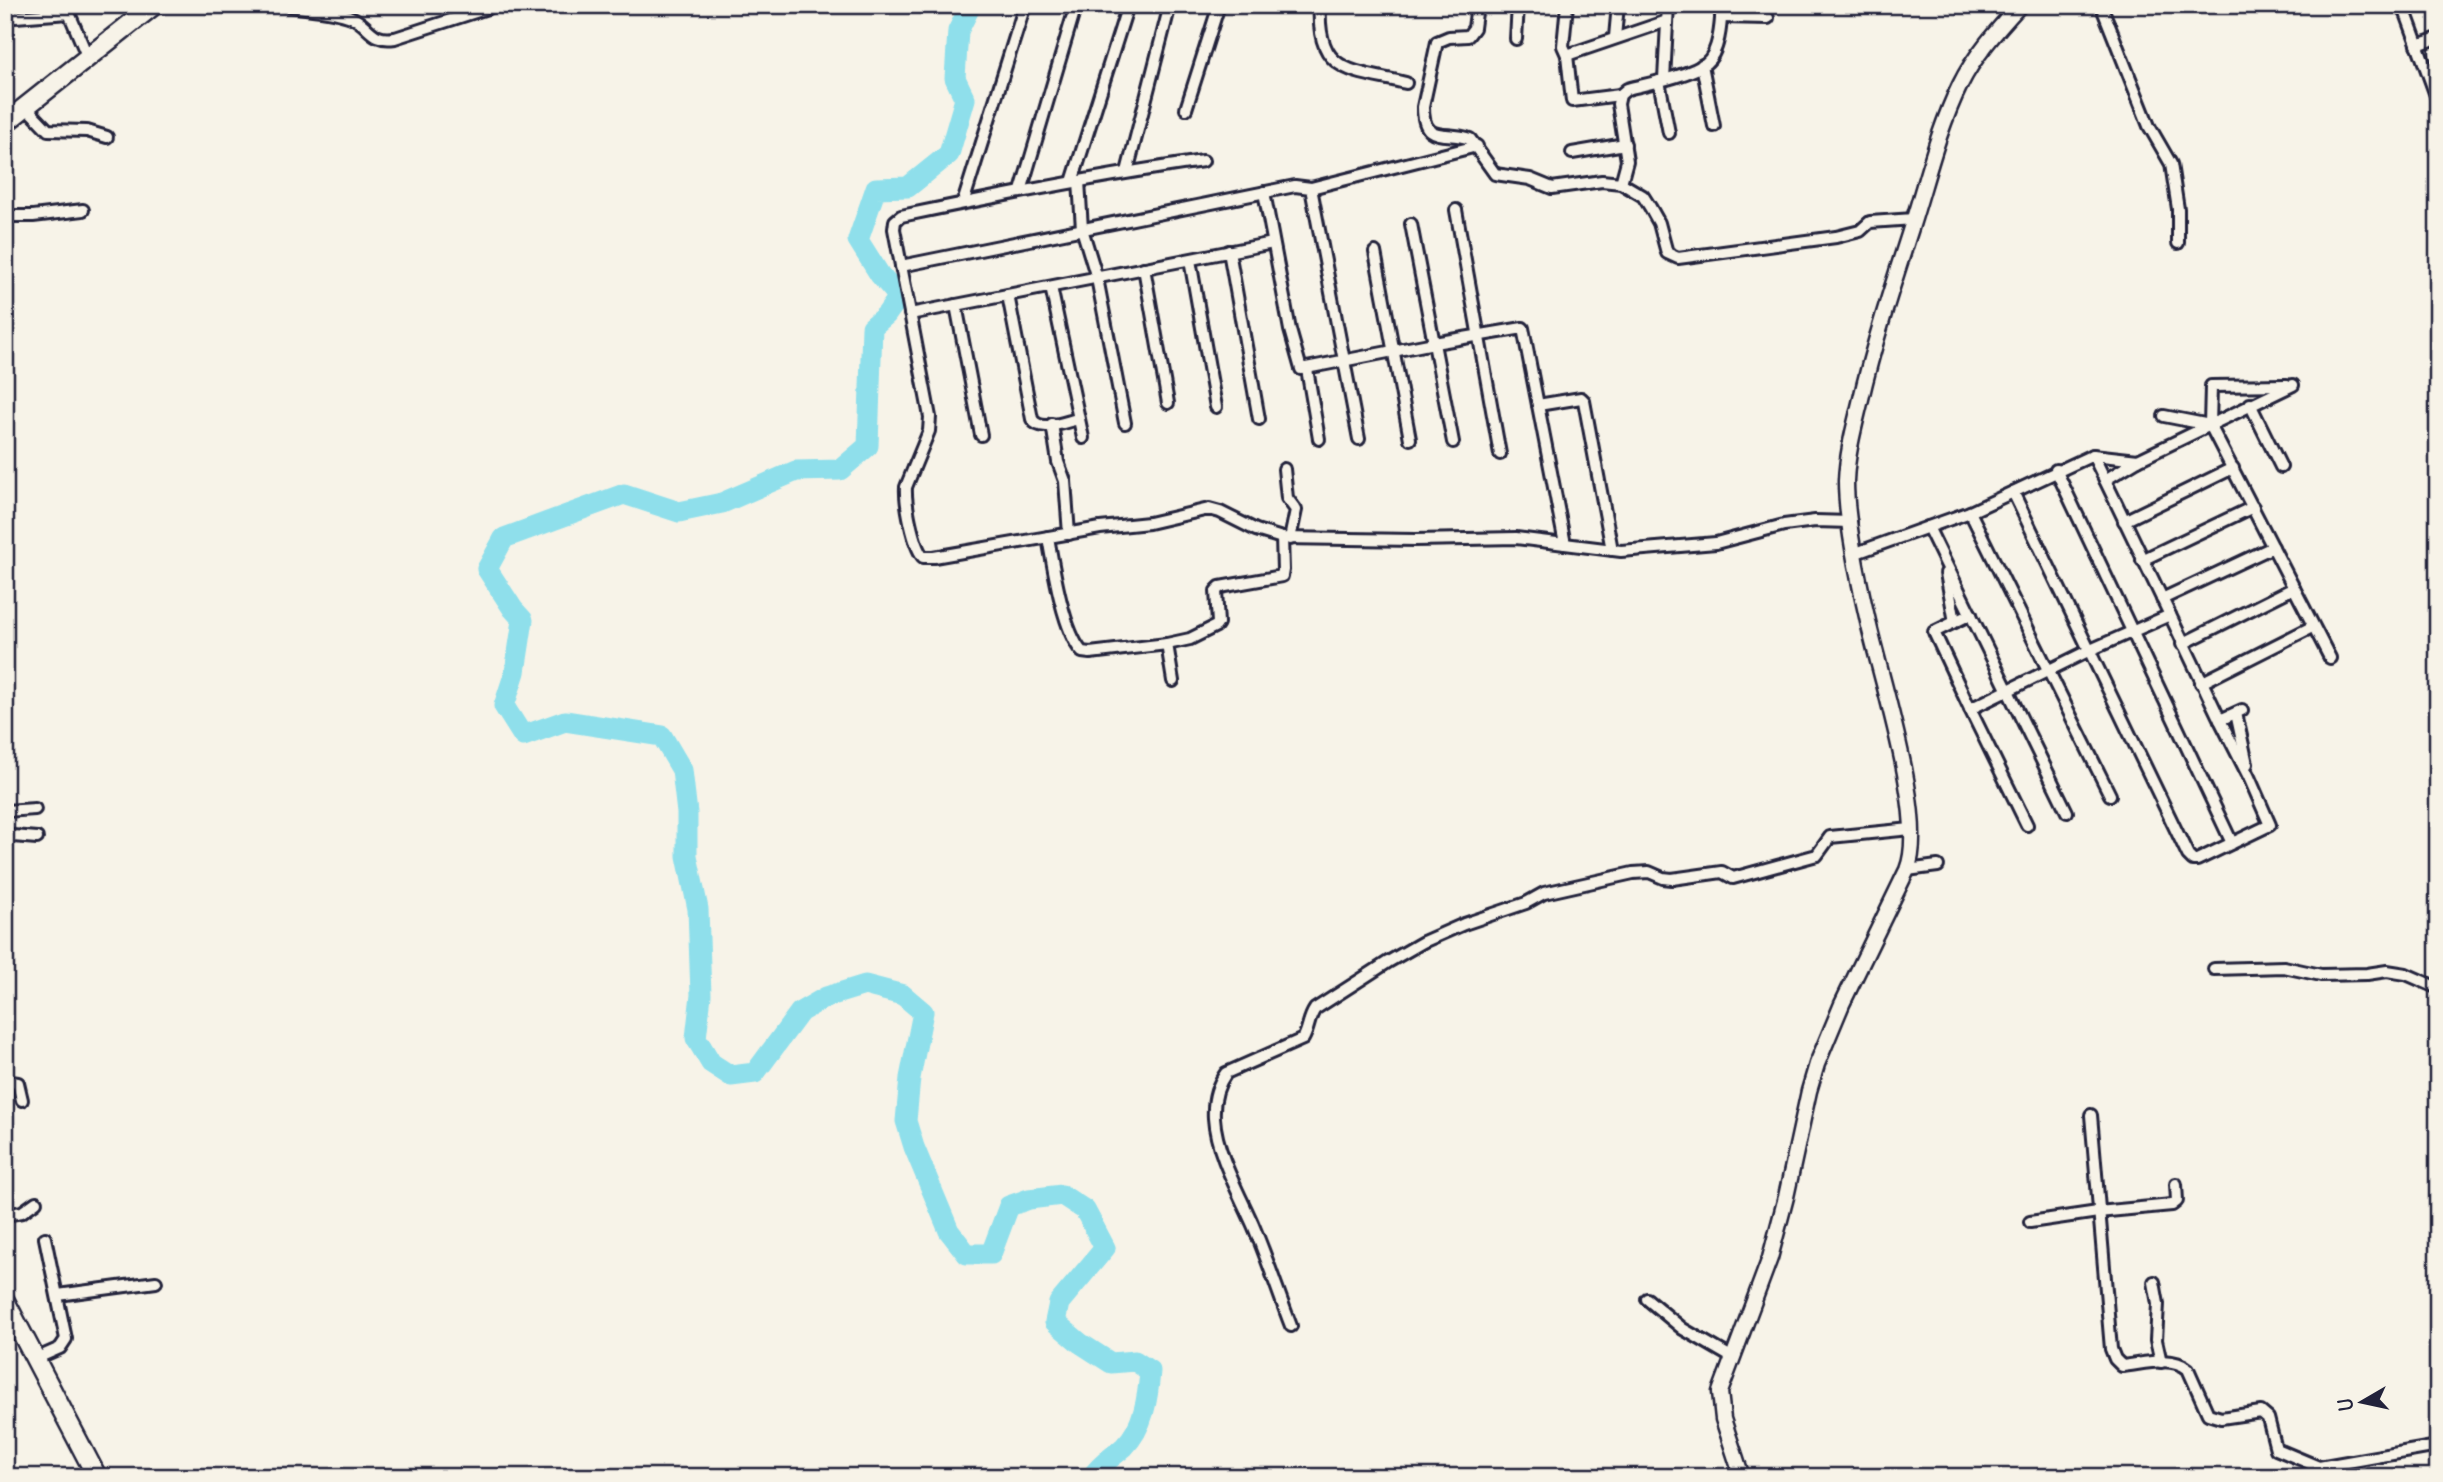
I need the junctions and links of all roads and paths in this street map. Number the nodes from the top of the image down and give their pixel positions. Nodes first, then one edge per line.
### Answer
1 (154, 5) edge
2 (284, 5) edge
3 (497, 5) edge
4 (1025, 5) edge
5 (1076, 5) edge
6 (1128, 5) edge
7 (1170, 5) edge
8 (1219, 5) edge
9 (1320, 5) edge
10 (1477, 5) edge
11 (1518, 5) edge
12 (1567, 5) edge
13 (1618, 5) edge
14 (1668, 5) edge
15 (1722, 5) edge
16 (2101, 5) edge
17 (2403, 5) edge
18 (2016, 7) edge
19 (15, 17) dead end
20 (1721, 17) junction
21 (1768, 18) dead end
22 (1667, 21) junction
23 (1615, 37) junction
24 (2438, 38) edge
25 (1516, 40) dead end
26 (2417, 45) junction
27 (1567, 55) junction
28 (88, 58) junction
29 (1702, 65) junction
30 (1661, 80) junction
31 (1406, 83) dead end
32 (1620, 95) junction
33 (2438, 101) edge
34 (26, 107) junction
35 (1186, 109) dead end
36 (5, 124) edge
37 (1714, 126) dead end
38 (1669, 133) dead end
39 (107, 136) dead end
40 (1625, 144) junction
41 (1477, 146) junction
42 (1572, 153) dead end
43 (1203, 161) dead end
44 (1127, 172) junction
45 (1075, 181) junction
46 (1621, 183) junction
47 (1311, 187) junction
48 (1021, 191) junction
49 (1264, 192) junction
50 (963, 203) junction
51 (83, 210) dead end
52 (1456, 210) dead end
53 (5, 216) edge
54 (1914, 219) junction
55 (1411, 224) dead end
56 (1082, 229) junction
57 (1273, 243) junction
58 (2178, 243) dead end
59 (1229, 251) junction
60 (1375, 252) dead end
61 (1190, 260) junction
62 (901, 266) junction
63 (1144, 268) junction
64 (1097, 278) junction
65 (1052, 286) junction
66 (1008, 295) junction
67 (956, 305) junction
68 (910, 314) junction
69 (1480, 335) junction
70 (1434, 343) junction
71 (1394, 351) junction
72 (1344, 361) junction
73 (1307, 369) junction
74 (1168, 403) dead end
75 (2250, 404) junction
76 (1538, 405) junction
77 (1216, 407) dead end
78 (2164, 416) dead end
79 (1078, 419) junction
80 (1259, 419) dead end
81 (1125, 423) dead end
82 (1052, 424) junction
83 (2210, 425) junction
84 (981, 435) dead end
85 (1083, 438) dead end
86 (1319, 439) dead end
87 (1359, 439) dead end
88 (1410, 439) dead end
89 (1453, 442) dead end
90 (1500, 454) dead end
91 (2093, 455) junction
92 (2138, 460) junction
93 (2281, 467) dead end
94 (1284, 468) dead end
95 (2233, 468) junction
96 (2056, 470) junction
97 (2105, 480) junction
98 (2013, 492) junction
99 (2253, 507) junction
100 (1970, 512) junction
101 (2124, 521) junction
102 (1851, 522) junction
103 (1928, 527) junction
104 (1069, 534) junction
105 (1048, 537) junction
106 (1286, 539) junction
107 (1565, 544) junction
108 (2273, 547) junction
109 (1612, 550) junction
110 (1856, 553) junction
111 (1944, 560) junction
112 (2142, 560) junction
113 (2294, 588) junction
114 (2162, 599) junction
115 (1971, 614) junction
116 (2170, 615) junction
117 (1955, 622) junction
118 (2312, 627) junction
119 (2132, 632) junction
120 (1167, 644) junction
121 (2182, 644) junction
122 (2088, 651) junction
123 (2330, 658) dead end
124 (2048, 671) junction
125 (1173, 681) dead end
126 (2201, 683) junction
127 (2008, 690) junction
128 (1970, 709) junction
129 (2220, 720) junction
130 (2249, 777) junction
131 (2110, 795) dead end
132 (34, 809) dead end
133 (5, 811) edge
134 (2067, 812) dead end
135 (2027, 825) dead end
136 (1911, 829) junction
137 (5, 832) edge
138 (37, 838) dead end
139 (2232, 843) junction
140 (1938, 866) dead end
141 (1908, 870) junction
142 (2214, 969) dead end
143 (2438, 988) edge
144 (5, 1081) edge
145 (22, 1100) dead end
146 (2091, 1115) dead end
147 (2176, 1184) dead end
148 (36, 1202) dead end
149 (2098, 1212) junction
150 (5, 1215) edge
151 (2031, 1222) dead end
152 (45, 1238) dead end
153 (156, 1282) dead end
154 (2154, 1282) dead end
155 (58, 1295) junction
156 (1647, 1300) dead end
157 (6, 1304) edge
158 (1291, 1326) dead end
159 (1733, 1358) junction
160 (35, 1359) junction
161 (2161, 1362) junction
162 (2438, 1446) edge
163 (2319, 1467) junction
164 (97, 1477) edge
165 (1742, 1477) edge
166 (2301, 1477) edge

1 - 28 main road
2 - 3 street
4 - 50 street
5 - 48 street
6 - 45 street
7 - 44 street
8 - 35 street
9 - 31 street
10 - 41 street
11 - 25 street
12 - 27 street
13 - 23 street
14 - 22 street
15 - 20 street
16 - 58 street
17 - 26 street
18 - 54 street
19 - 28 street
20 - 21 street
20 - 29 street
22 - 23 street
22 - 30 street
23 - 27 street
24 - 26 street
26 - 33 street
27 - 32 street
28 - 34 main road
29 - 30 street
29 - 37 street
30 - 32 street
30 - 38 street
32 - 40 street
34 - 36 main road
34 - 39 street
40 - 42 street
40 - 46 street
41 - 46 street
41 - 47 street
43 - 44 street
44 - 45 street
45 - 48 street
45 - 56 street
46 - 54 street
47 - 49 street
47 - 72 street
48 - 50 street
49 - 56 street
49 - 57 street
50 - 62 street
51 - 53 street
52 - 69 street
54 - 102 street
55 - 70 street
56 - 62 street
56 - 64 street
57 - 59 street
57 - 73 street
59 - 61 street
59 - 80 street
60 - 71 street
61 - 63 street
61 - 77 street
62 - 68 street
63 - 64 street
63 - 74 street
64 - 65 street
64 - 81 street
65 - 66 street
65 - 79 street
66 - 67 street
66 - 82 street
67 - 68 street
67 - 84 street
68 - 105 street
69 - 70 street
69 - 76 street
69 - 90 street
70 - 71 street
70 - 89 street
71 - 72 street
71 - 88 street
72 - 73 street
72 - 87 street
73 - 86 street
75 - 83 street
75 - 83 street
75 - 93 street
76 - 107 street
76 - 109 street
78 - 83 street
79 - 82 street
79 - 85 street
82 - 104 street
83 - 92 street
83 - 95 street
91 - 92 street
91 - 96 street
91 - 97 street
92 - 97 street
94 - 106 street
95 - 99 street
95 - 101 street
96 - 98 street
96 - 119 street
97 - 101 street
98 - 100 street
98 - 122 street
99 - 108 street
99 - 112 street
100 - 103 street
100 - 124 street
101 - 112 street
102 - 109 street
102 - 110 street
103 - 110 street
103 - 111 street
104 - 105 street
104 - 106 street
105 - 120 street
106 - 107 street
106 - 120 street
107 - 109 street
108 - 113 street
108 - 114 street
110 - 136 street
111 - 115 street
111 - 117 street
112 - 114 street
113 - 118 street
113 - 121 street
114 - 116 street
115 - 117 street
115 - 127 street
116 - 119 street
116 - 121 street
117 - 128 street
118 - 123 street
118 - 126 street
119 - 122 street
119 - 139 street
120 - 125 street
121 - 126 street
122 - 124 street
122 - 139 street
124 - 127 street
124 - 131 street
126 - 129 street
127 - 128 street
127 - 134 street
128 - 135 street
129 - 130 street
129 - 130 street
130 - 139 street
132 - 133 street
136 - 141 street
136 - 158 street
137 - 138 street
140 - 141 street
141 - 159 street
142 - 143 street
144 - 145 street
146 - 149 street
147 - 149 street
148 - 150 street
149 - 151 street
149 - 161 street
152 - 155 street
153 - 155 street
154 - 161 street
155 - 160 street
156 - 159 street
157 - 160 main road
159 - 165 street
160 - 164 main road
161 - 163 street
162 - 163 street
163 - 166 street

